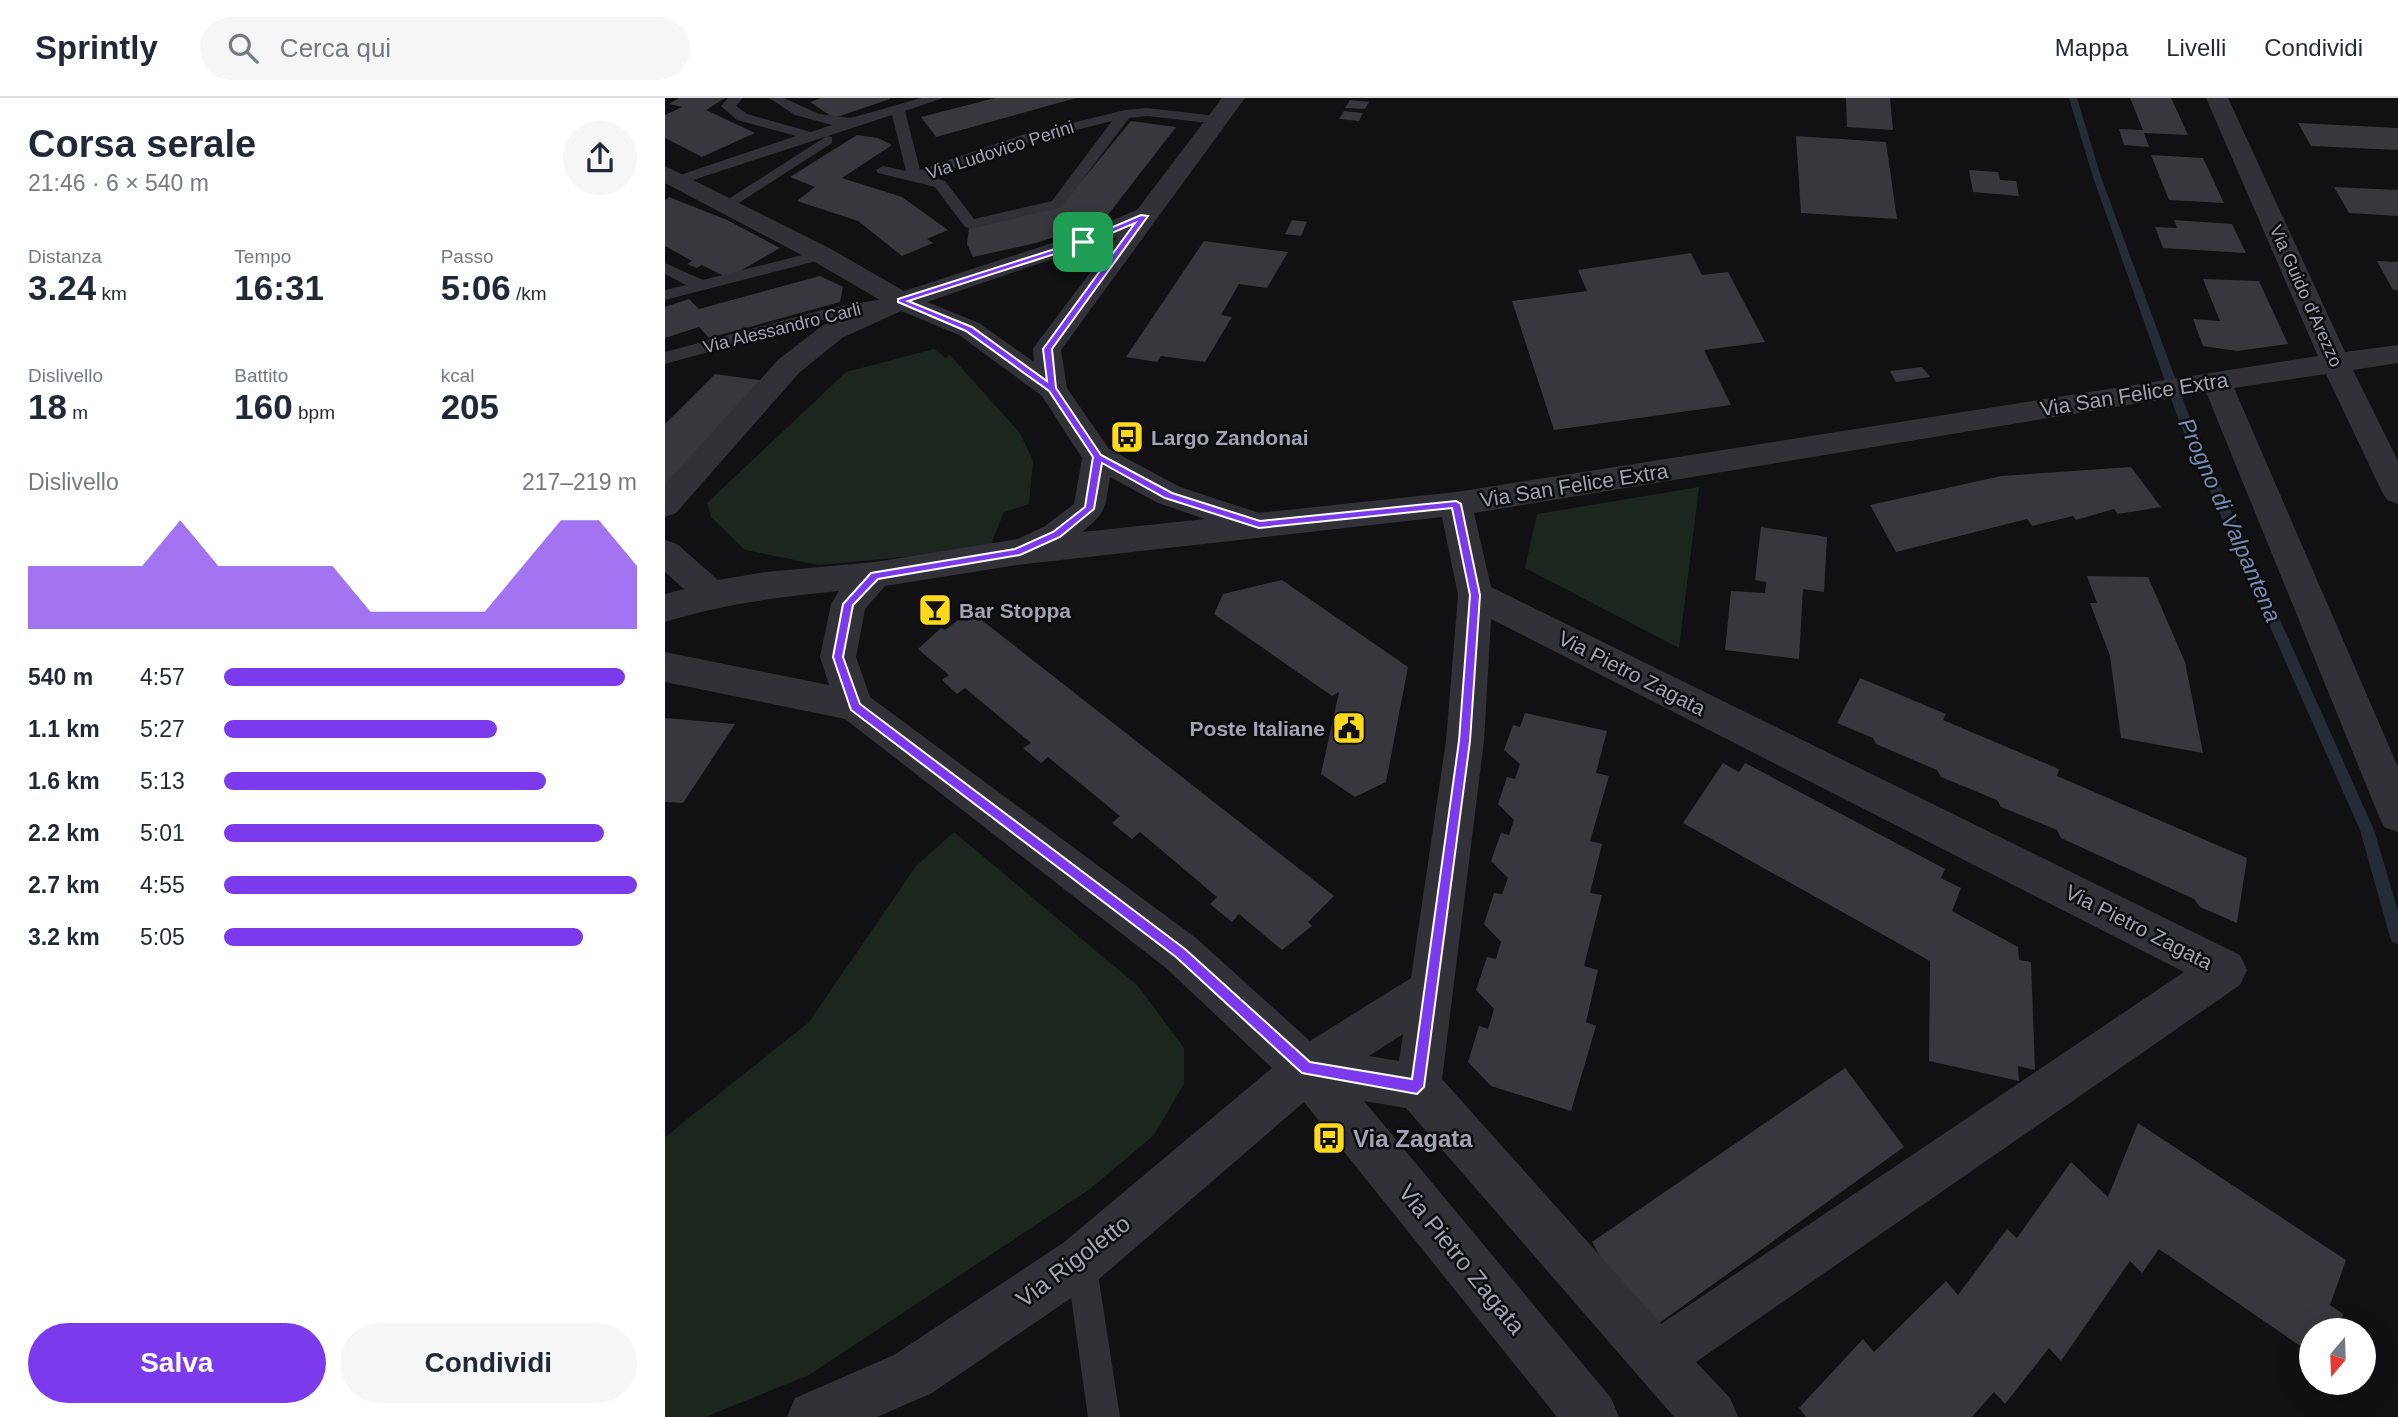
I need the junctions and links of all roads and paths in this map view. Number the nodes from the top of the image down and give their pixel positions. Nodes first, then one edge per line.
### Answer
1 (736, 98) edge
2 (776, 98) edge
3 (936, 98) edge
4 (1234, 98) edge
5 (2217, 98) edge
6 (897, 108) junction
7 (1125, 114) junction
8 (1217, 120) junction
9 (856, 121) junction
10 (811, 136) junction
11 (883, 170) dead end
12 (672, 176) edge
13 (915, 177) junction
14 (726, 205) junction
15 (1144, 216) junction
16 (822, 256) junction
17 (665, 268) edge
18 (702, 286) junction
19 (665, 295) edge
20 (901, 301) junction
21 (2398, 354) edge
22 (665, 358) edge
23 (2336, 364) junction
24 (2210, 382) junction
25 (1052, 389) junction
26 (1098, 457) junction
27 (2398, 492) edge
28 (1456, 504) junction
29 (665, 505) edge
30 (1259, 525) junction
31 (1017, 552) junction
32 (665, 553) edge
33 (875, 575) junction
34 (712, 594) junction
35 (1475, 595) junction
36 (665, 607) edge
37 (665, 667) edge
38 (855, 706) junction
39 (2388, 760) edge
40 (2398, 814) edge
41 (1430, 991) junction
42 (1307, 1069) junction
43 (1417, 1087) junction
44 (1081, 1261) junction
45 (1655, 1358) junction
46 (814, 1417) edge
47 (1104, 1417) edge
48 (1592, 1417) edge
49 (1711, 1417) edge

1 - 10 lane
2 - 9 lane
3 - 6 lane
4 - 8 street
5 - 23 street, Via Guido d'Arezzo
6 - 9 lane
6 - 13 lane, Via Ludovico Perini
7 - 8 lane, Via Ludovico Perini
7 - 13 lane, Via Ludovico Perini
7 - 13 lane, Via Ludovico Perini
8 - 15 street
9 - 10 lane
9 - 14 lane
10 - 12 lane
11 - 13 lane, Via Ludovico Perini
12 - 14 street
14 - 16 street
15 - 20 street
15 - 25 street
16 - 18 lane
16 - 20 street
17 - 18 lane
18 - 19 lane
20 - 22 lane, Via Alessandro Carli
20 - 25 street
20 - 29 street
21 - 23 street, Via San Felice Extra
23 - 24 street, Via San Felice Extra
23 - 27 street, Via Guido d'Arezzo
24 - 28 street, Via San Felice Extra
24 - 39 street
25 - 26 street
26 - 30 street
26 - 31 street
28 - 30 street, Via San Felice Extra
28 - 35 street
30 - 31 street, Via San Felice Extra
31 - 33 street, Via San Felice Extra
32 - 34 street
33 - 34 street, Via San Felice Extra
33 - 38 street
34 - 36 street, Via San Felice Extra
35 - 41 street
35 - 45 street, Via Pietro Zagata
37 - 38 street, Via Pietro Zagata
38 - 42 street, Via Pietro Zagata
39 - 40 street
41 - 42 street
41 - 43 street
42 - 43 street
42 - 44 street, Via Rigoletto
42 - 48 street, Via Pietro Zagata
43 - 45 street
44 - 46 street, Via Rigoletto
44 - 47 lane
45 - 49 street

